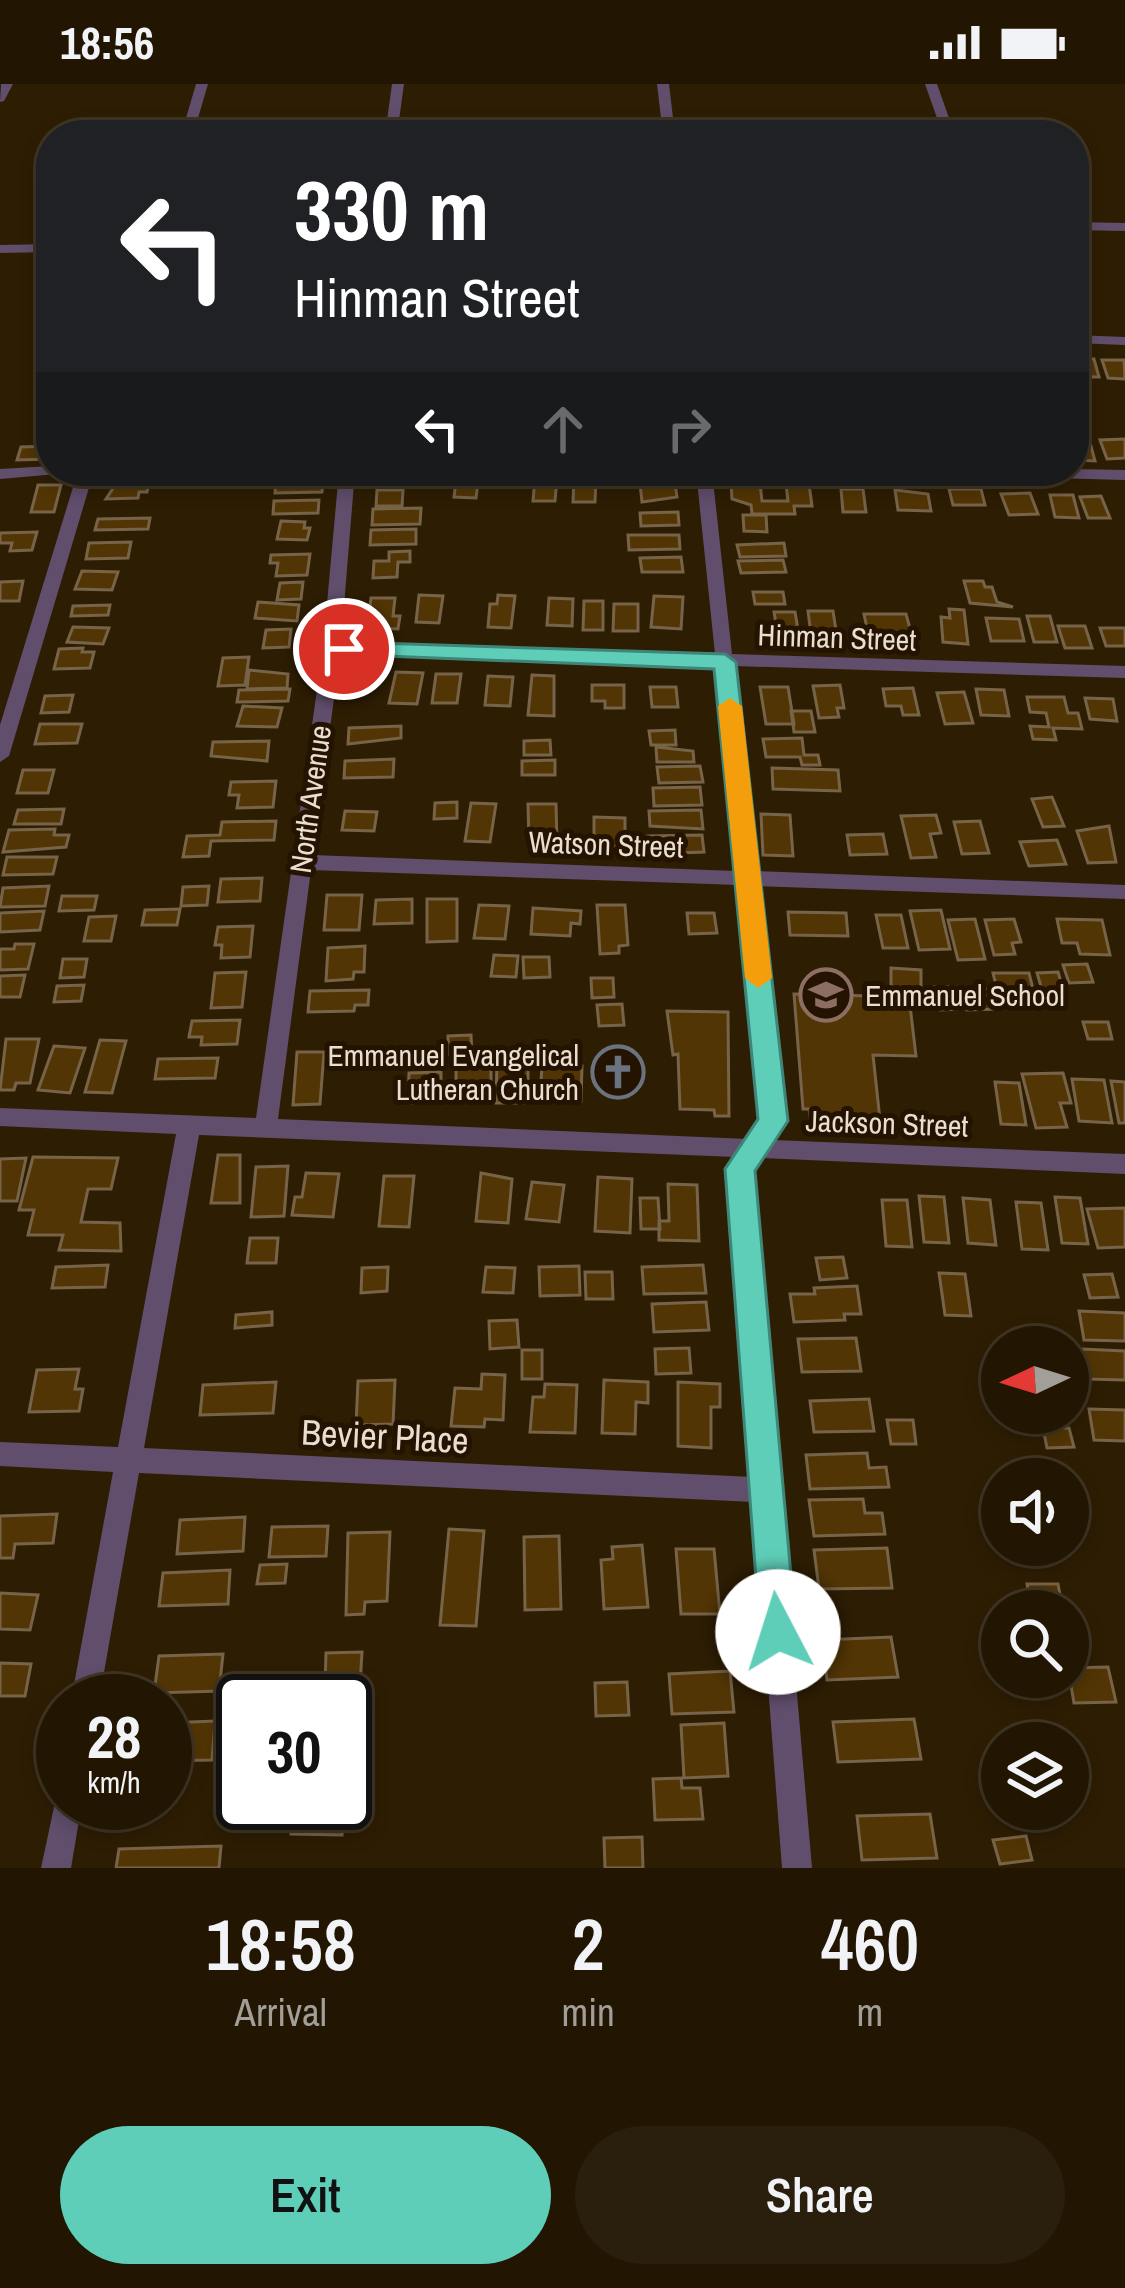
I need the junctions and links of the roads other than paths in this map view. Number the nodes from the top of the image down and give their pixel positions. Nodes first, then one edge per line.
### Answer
1 (7, 84) edge
2 (202, 84) edge
3 (398, 84) edge
4 (663, 84) edge
5 (931, 84) edge
6 (0, 98) edge
7 (191, 120) edge
8 (394, 120) edge
9 (667, 120) edge
10 (944, 120) edge
11 (1089, 226) edge
12 (1125, 226) edge
13 (36, 248) edge
14 (0, 249) edge
15 (1089, 340) edge
16 (1125, 340) edge
17 (36, 472) edge
18 (0, 474) edge
19 (1089, 474) edge
20 (1125, 475) edge
21 (81, 486) edge
22 (346, 486) edge
23 (706, 486) edge
24 (332, 648) junction
25 (725, 662) junction
26 (1125, 672) edge
27 (0, 756) edge
28 (301, 862) junction
29 (748, 879) junction
30 (1125, 892) edge
31 (0, 1117) edge
32 (189, 1125) junction
33 (266, 1127) junction
34 (757, 1148) junction
35 (1125, 1164) edge
36 (0, 1454) edge
37 (128, 1460) junction
38 (766, 1490) junction
39 (90, 1674) edge
40 (63, 1830) edge
41 (56, 1868) edge
42 (797, 1868) edge

1 - 6 street
2 - 7 street
3 - 8 street
4 - 9 street
5 - 10 street
11 - 12 street
13 - 14 street
15 - 16 street
17 - 18 street
19 - 20 street
21 - 27 street
22 - 24 street, North Avenue
23 - 25 street
24 - 25 street, Hinman Street
24 - 28 street, North Avenue
25 - 26 street, Hinman Street
25 - 29 street
28 - 29 street, Watson Street
28 - 33 street, North Avenue
29 - 30 street, Watson Street
29 - 34 street
31 - 32 street, Jackson Street
32 - 33 street, Jackson Street
32 - 37 street
33 - 34 street, Jackson Street
34 - 35 street, Jackson Street
34 - 38 street
36 - 37 street, Bevier Place
37 - 38 street, Bevier Place
37 - 39 street
38 - 42 street
40 - 41 street

